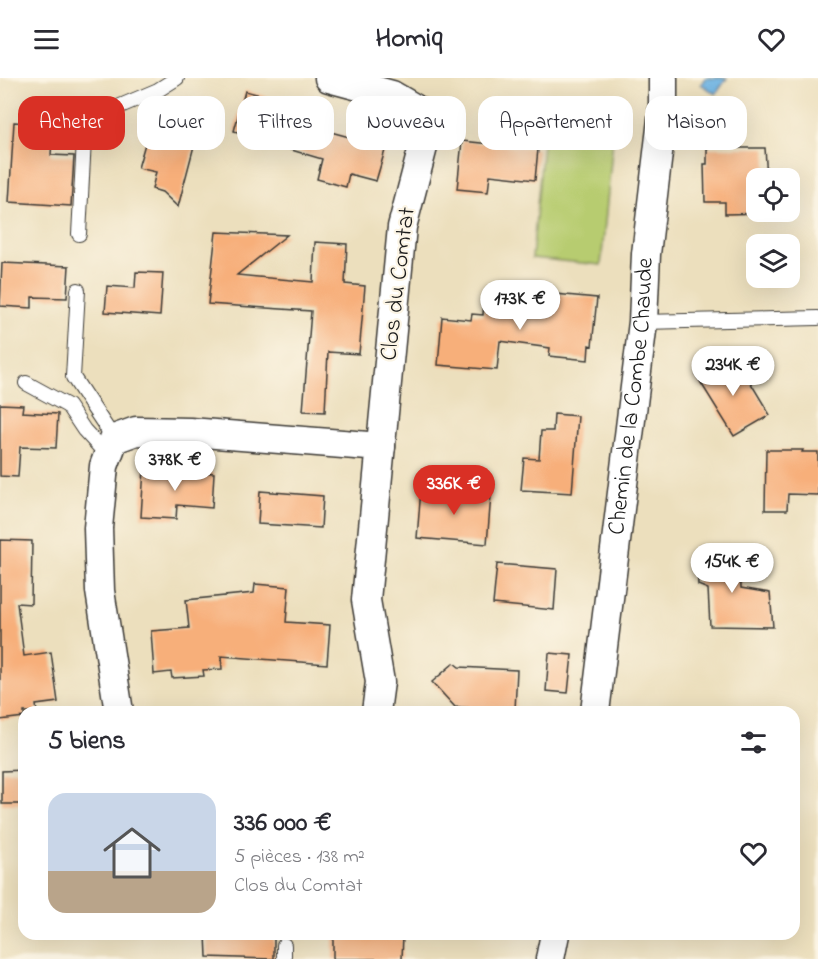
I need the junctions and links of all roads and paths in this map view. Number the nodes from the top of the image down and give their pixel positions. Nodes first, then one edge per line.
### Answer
1 (177, 78) edge
2 (329, 78) edge
3 (663, 78) edge
4 (79, 234) dead end
5 (78, 290) dead end
6 (818, 318) edge
7 (643, 322) junction
8 (26, 383) dead end
9 (381, 447) junction
10 (111, 448) junction
11 (117, 706) edge
12 (377, 706) edge
13 (596, 706) edge
14 (554, 940) edge
15 (550, 959) edge

1 - 4 lane
2 - 9 street, Clos du Comtat
3 - 7 street, Chemin de la Combe Chaude
5 - 10 lane
6 - 7 lane
7 - 13 street, Chemin de la Combe Chaude
8 - 10 lane
9 - 10 street
9 - 12 street, Clos du Comtat
10 - 11 street
14 - 15 street

